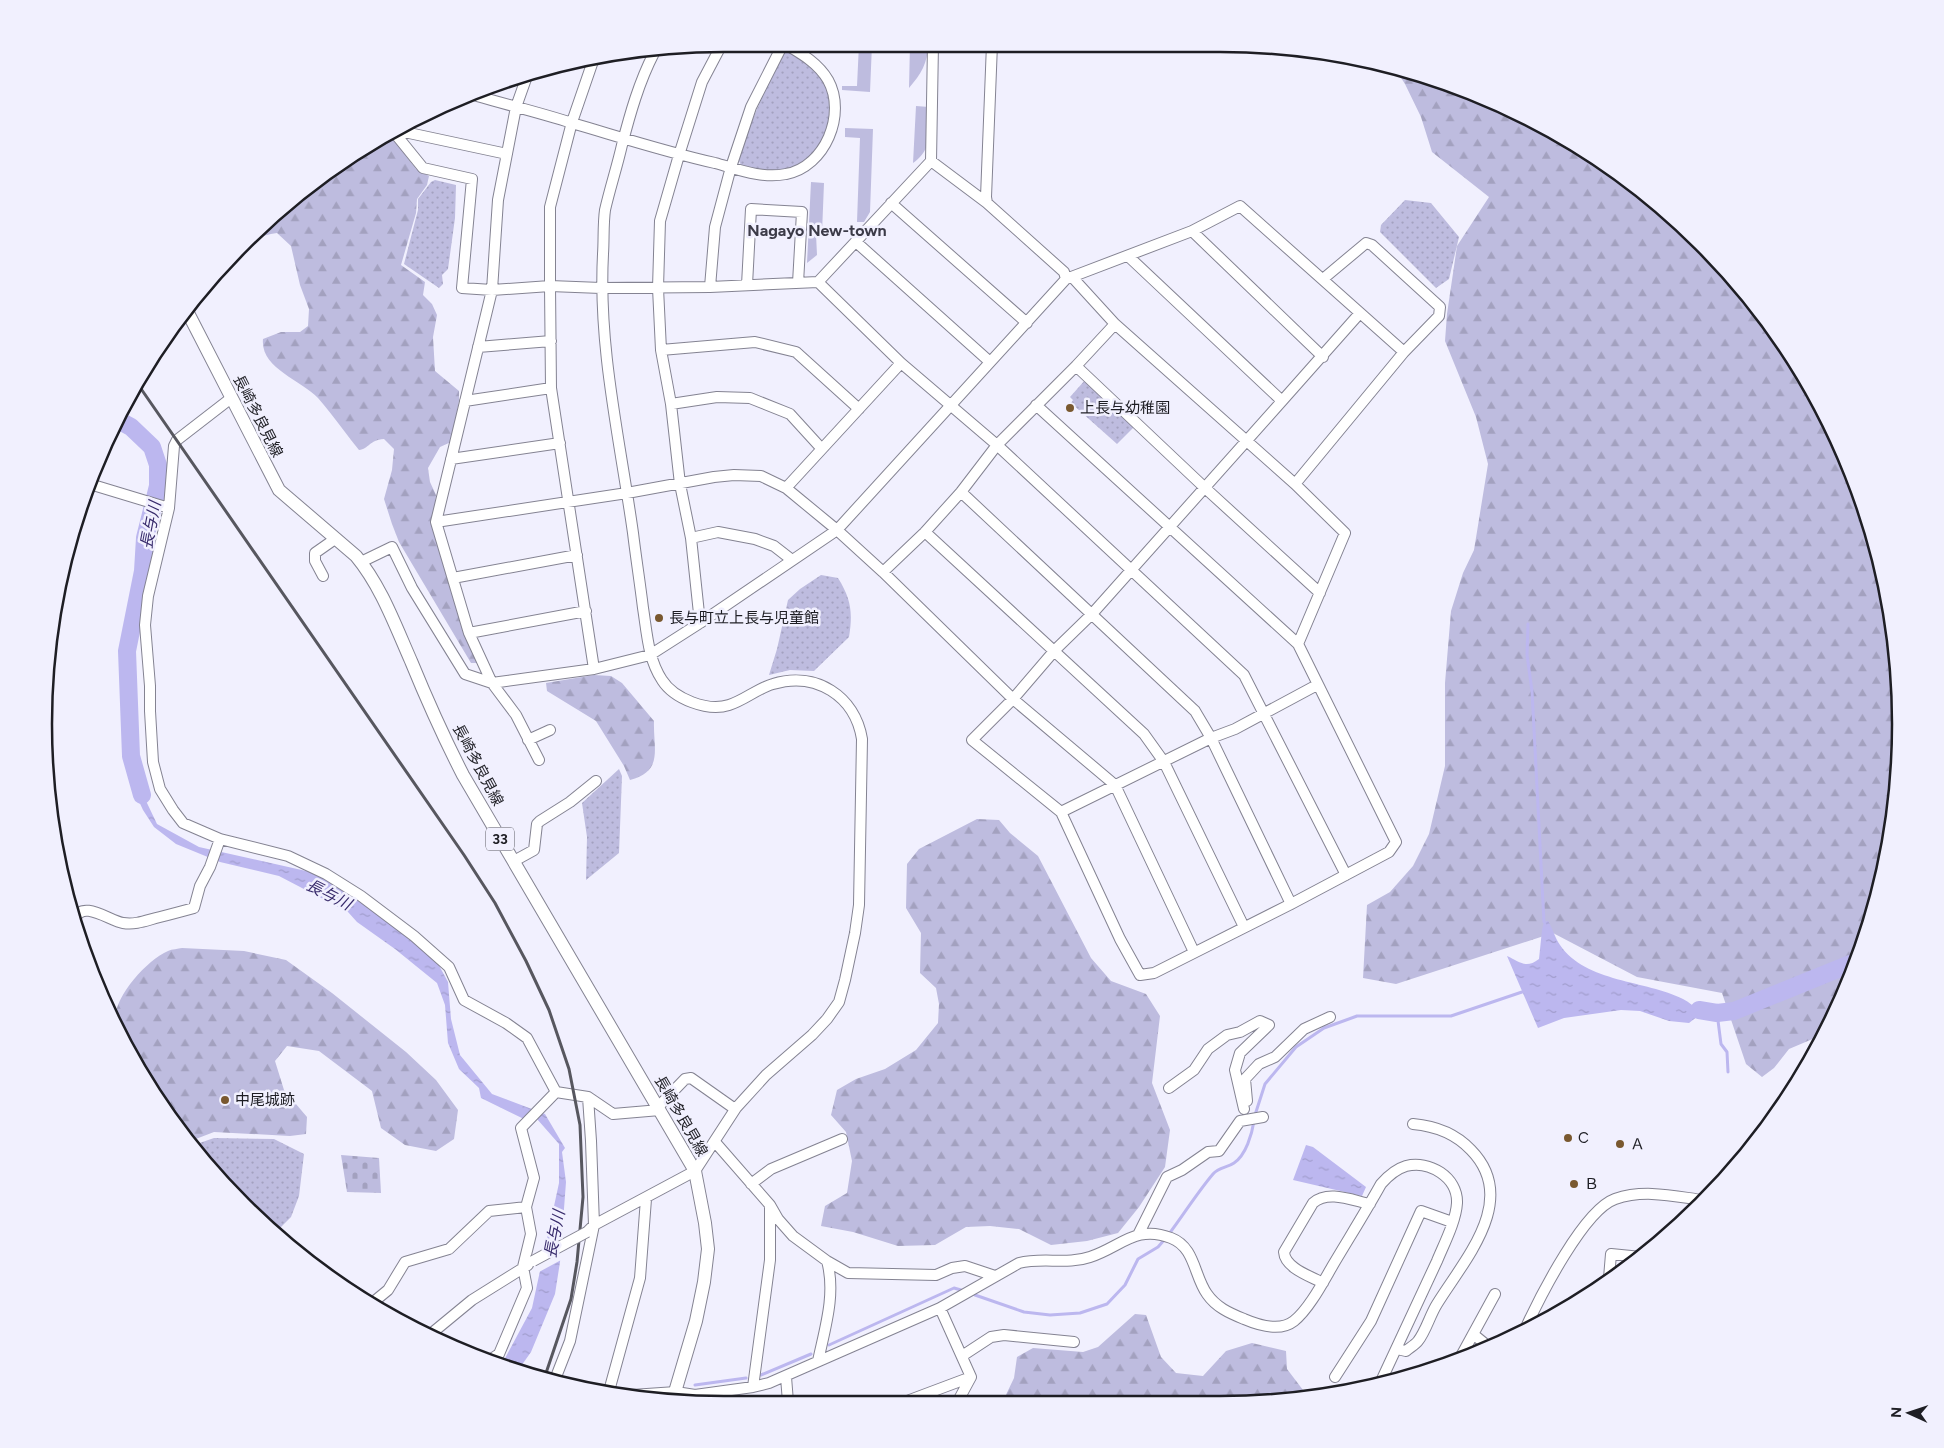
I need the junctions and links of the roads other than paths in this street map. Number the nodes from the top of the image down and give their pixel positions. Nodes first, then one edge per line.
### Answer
1 (718, 52) edge
2 (780, 52) edge
3 (798, 52) edge
4 (933, 52) edge
5 (992, 52) edge
6 (653, 56) edge
7 (592, 65) edge
8 (525, 83) edge
9 (483, 98) edge
10 (516, 107) junction
11 (572, 122) junction
12 (405, 133) edge
13 (398, 137) edge
14 (624, 139) junction
15 (507, 154) junction
16 (679, 155) junction
17 (931, 161) junction
18 (731, 167) junction
19 (987, 203) junction
20 (891, 204) junction
21 (1192, 231) junction
22 (856, 242) junction
23 (1128, 256) junction
24 (1323, 278) junction
25 (1070, 279) junction
26 (818, 282) junction
27 (798, 283) junction
28 (747, 285) junction
29 (550, 286) junction
30 (710, 287) junction
31 (601, 288) junction
32 (658, 288) junction
33 (492, 290) junction
34 (1360, 313) junction
35 (190, 317) edge
36 (1027, 323) junction
37 (1115, 324) junction
38 (551, 341) junction
39 (478, 347) junction
40 (662, 350) junction
41 (1404, 352) junction
42 (1323, 356) junction
43 (990, 362) junction
44 (901, 363) junction
45 (1076, 366) junction
46 (551, 388) junction
47 (230, 399) junction
48 (465, 401) junction
49 (1282, 401) junction
50 (671, 404) junction
51 (1036, 405) junction
52 (951, 406) junction
53 (859, 409) junction
54 (1246, 441) junction
55 (560, 443) junction
56 (997, 445) junction
57 (821, 448) junction
58 (451, 459) junction
59 (680, 484) junction
60 (1295, 484) junction
61 (97, 486) edge
62 (1204, 487) junction
63 (786, 488) junction
64 (961, 492) junction
65 (627, 493) junction
66 (569, 501) junction
67 (167, 507) junction
68 (436, 522) junction
69 (1168, 527) junction
70 (837, 530) junction
71 (925, 532) junction
72 (691, 538) junction
73 (335, 539) junction
74 (577, 555) junction
75 (792, 560) junction
76 (361, 562) junction
77 (1130, 569) junction
78 (883, 572) junction
79 (323, 576) dead end
80 (452, 578) junction
81 (1320, 593) junction
82 (586, 611) junction
83 (1092, 614) junction
84 (700, 623) junction
85 (469, 633) junction
86 (1298, 644) junction
87 (1055, 650) junction
88 (650, 655) junction
89 (594, 669) junction
90 (492, 683) junction
91 (1316, 685) junction
92 (1013, 698) junction
93 (1263, 714) junction
94 (550, 730) dead end
95 (1211, 738) junction
96 (528, 740) junction
97 (539, 760) dead end
98 (1164, 762) junction
99 (596, 781) dead end
100 (1115, 785) junction
101 (1061, 812) junction
102 (220, 841) junction
103 (514, 862) junction
104 (1346, 875) junction
105 (1291, 904) junction
106 (79, 912) edge
107 (1244, 927) junction
108 (1194, 952) junction
109 (1330, 1017) dead end
110 (1169, 1088) dead end
111 (556, 1092) junction
112 (588, 1097) junction
113 (659, 1109) junction
114 (735, 1109) junction
115 (1244, 1109) junction
116 (1262, 1117) dead end
117 (1244, 1120) junction
118 (1413, 1124) dead end
119 (842, 1140) dead end
120 (715, 1142) junction
121 (695, 1172) junction
122 (751, 1184) junction
123 (646, 1199) junction
124 (1695, 1199) edge
125 (1370, 1204) junction
126 (770, 1205) junction
127 (526, 1207) junction
128 (1452, 1222) junction
129 (591, 1229) junction
130 (1139, 1233) junction
131 (1630, 1256) edge
132 (827, 1260) junction
133 (523, 1268) junction
134 (1610, 1270) edge
135 (996, 1276) junction
136 (1323, 1283) junction
137 (1495, 1294) dead end
138 (377, 1299) edge
139 (940, 1308) junction
140 (1530, 1319) edge
141 (436, 1330) edge
142 (1473, 1334) junction
143 (1074, 1342) dead end
144 (1482, 1342) edge
145 (1396, 1348) junction
146 (1465, 1349) edge
147 (497, 1356) edge
148 (962, 1356) junction
149 (818, 1361) junction
150 (557, 1375) edge
151 (1384, 1375) edge
152 (971, 1376) junction
153 (786, 1377) junction
154 (1335, 1377) dead end
155 (610, 1386) edge
156 (753, 1387) junction
157 (675, 1394) edge
158 (691, 1395) edge
159 (704, 1395) edge
160 (723, 1396) edge
161 (788, 1396) edge
162 (920, 1396) edge
163 (961, 1396) edge

1 - 16 street
2 - 18 street
3 - 18 street
4 - 17 street
5 - 19 street
6 - 14 street
7 - 11 street
8 - 10 street
9 - 10 street
10 - 11 street
10 - 15 street
11 - 14 street
11 - 29 street
12 - 15 street
13 - 33 street
14 - 16 street
14 - 31 street
15 - 33 street
16 - 18 street
16 - 32 street
17 - 19 street
17 - 20 street
18 - 30 street
19 - 25 street
20 - 22 street
20 - 36 street
21 - 23 street
21 - 24 street
21 - 42 street
22 - 26 street
22 - 43 street
23 - 25 street
23 - 49 street
24 - 34 street
24 - 41 street
25 - 36 street
25 - 37 street
26 - 27 street
26 - 44 street
27 - 28 street
27 - 28 street
28 - 30 street
29 - 31 street
29 - 33 street
29 - 38 street
30 - 32 street
31 - 32 street
31 - 65 street
32 - 40 street
33 - 39 street
34 - 41 street
34 - 42 street
35 - 47 main road, 長崎多良見線 / 33
36 - 43 street
37 - 45 street
37 - 54 street
38 - 39 street
38 - 46 street
39 - 48 street
40 - 50 street
40 - 53 street
41 - 60 street
42 - 49 street
43 - 52 street
44 - 52 street
44 - 53 street
45 - 51 street
45 - 62 street
46 - 48 street
46 - 55 street
47 - 67 street
47 - 73 main road, 長崎多良見線 / 33
48 - 58 street
49 - 54 street
50 - 57 street
50 - 59 street
51 - 56 street
51 - 69 street
52 - 56 street
52 - 70 street
53 - 57 street
54 - 60 street
54 - 62 street
55 - 58 street
55 - 66 street
56 - 64 street
56 - 77 street
57 - 63 street
58 - 68 street
59 - 63 street
59 - 65 street
59 - 72 street
60 - 81 street
61 - 67 street
62 - 69 street
62 - 81 street
63 - 70 street
64 - 71 street
64 - 83 street
65 - 66 street
65 - 88 street
66 - 68 street
66 - 74 street
67 - 102 street
68 - 80 street
69 - 77 street
69 - 86 street
70 - 75 street
70 - 78 street
71 - 78 street
71 - 87 street
72 - 75 street
72 - 84 street
73 - 76 main road, 長崎多良見線 / 33
73 - 79 street
74 - 80 street
74 - 82 street
75 - 84 street
76 - 90 street
76 - 103 main road, 長崎多良見線 / 33
77 - 83 street
77 - 93 street
78 - 92 street
80 - 85 street
81 - 86 street
82 - 85 street
82 - 89 street
83 - 87 street
83 - 95 street
84 - 88 street
85 - 90 street
86 - 91 street
87 - 92 street
87 - 98 street
88 - 89 street
88 - 114 street
89 - 90 street
90 - 96 street
91 - 93 street
91 - 104 street
92 - 100 street
92 - 101 street
93 - 95 street
93 - 104 street
94 - 96 street
95 - 98 street
95 - 105 street
96 - 97 street
98 - 100 street
98 - 107 street
99 - 103 street
100 - 101 street
100 - 108 street
101 - 108 street
102 - 106 street
102 - 111 street
103 - 113 main road, 長崎多良見線 / 33
104 - 105 street
105 - 107 street
107 - 108 street
109 - 115 street
110 - 115 street
111 - 112 street
111 - 127 street
112 - 113 street
112 - 129 street
113 - 114 street
113 - 121 main road, 長崎多良見線 / 33
114 - 120 street
115 - 117 street
116 - 117 street
117 - 130 street
118 - 145 street
119 - 122 street
120 - 121 street
120 - 122 street
121 - 123 street
121 - 157 main road, 長崎多良見線 / 33
122 - 126 street
123 - 129 street
123 - 155 street
124 - 140 street
125 - 128 street
125 - 136 street
125 - 136 street
126 - 132 street
126 - 156 street
127 - 133 street
127 - 138 street
128 - 145 street
128 - 154 street
129 - 133 street, bridge
129 - 150 street
130 - 135 street
130 - 136 street
131 - 134 street
132 - 135 street
132 - 149 street
133 - 141 street
133 - 147 street
135 - 139 street
137 - 142 street
139 - 148 street
139 - 149 street
142 - 144 street
142 - 146 street
143 - 148 street
145 - 151 street
148 - 152 street
149 - 153 street
152 - 162 street
152 - 163 street
153 - 156 street
153 - 161 street
156 - 160 street
158 - 159 street

